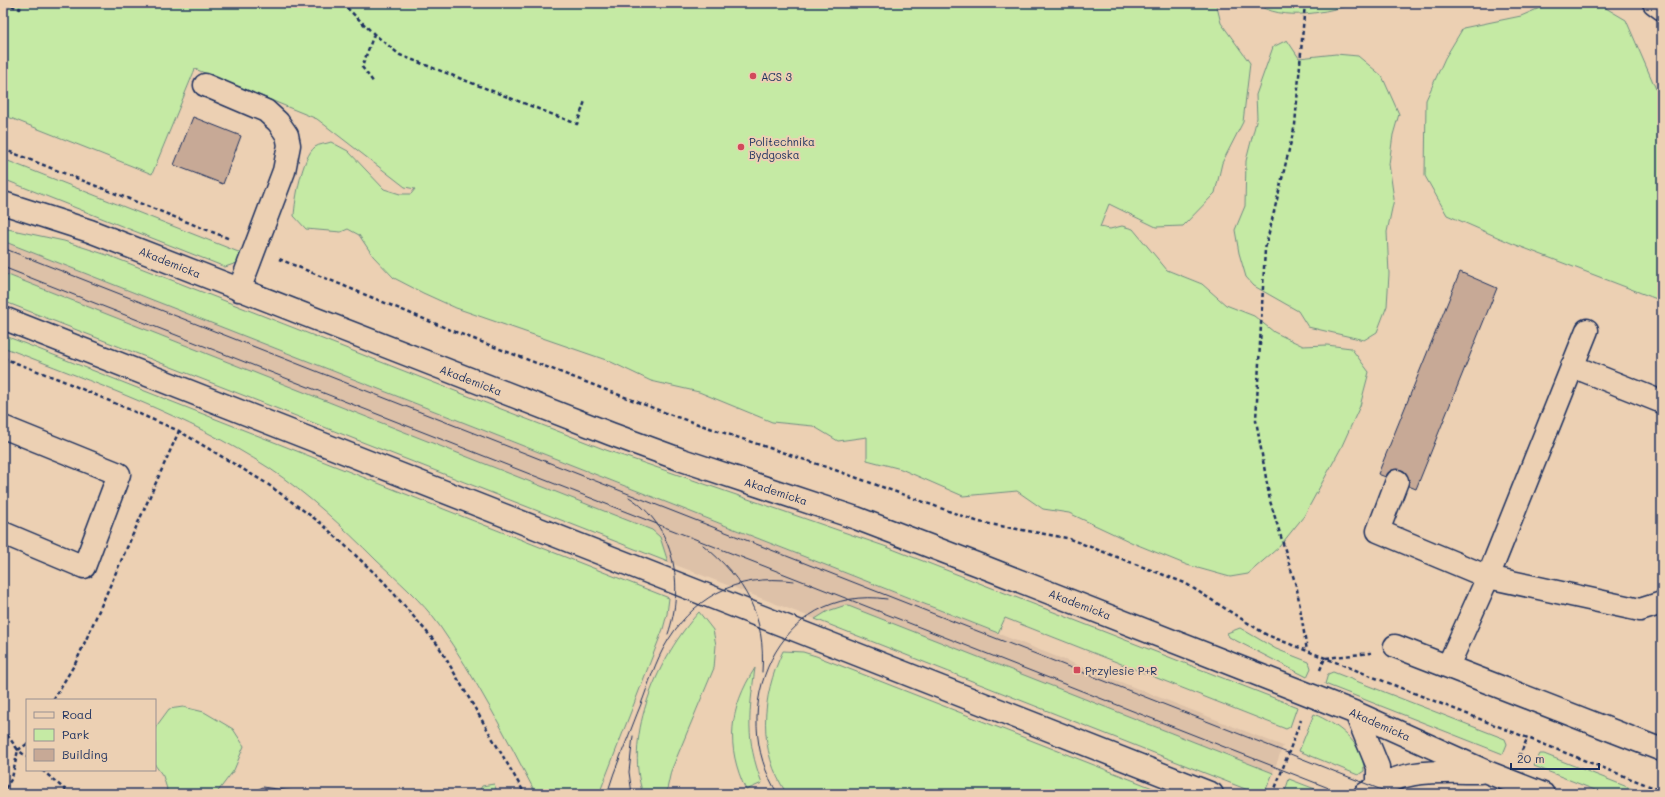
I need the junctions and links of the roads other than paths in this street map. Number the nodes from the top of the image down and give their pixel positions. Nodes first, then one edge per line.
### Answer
1 (1654, 3) edge
2 (1662, 9) edge
3 (205, 84) dead end
4 (3, 203) edge
5 (239, 290) junction
6 (3, 318) edge
7 (1586, 330) dead end
8 (1572, 366) junction
9 (1662, 402) edge
10 (3, 427) edge
11 (1398, 481) dead end
12 (3, 533) edge
13 (1488, 577) junction
14 (1662, 603) edge
15 (1395, 646) road end
16 (1448, 666) junction
17 (1356, 713) junction
18 (1662, 750) edge
19 (1487, 772) junction
20 (1374, 791) edge
21 (1212, 794) edge
22 (1543, 794) edge

1 - 2 street
3 - 5 street
4 - 5 street, Akademicka
5 - 17 street, Akademicka
6 - 21 street
7 - 8 street
8 - 9 street
8 - 13 street
10 - 12 street
11 - 13 street
13 - 14 street
13 - 16 street
15 - 16 street
16 - 18 street
17 - 19 street, Akademicka
17 - 20 street
19 - 20 street
19 - 22 street, Akademicka

